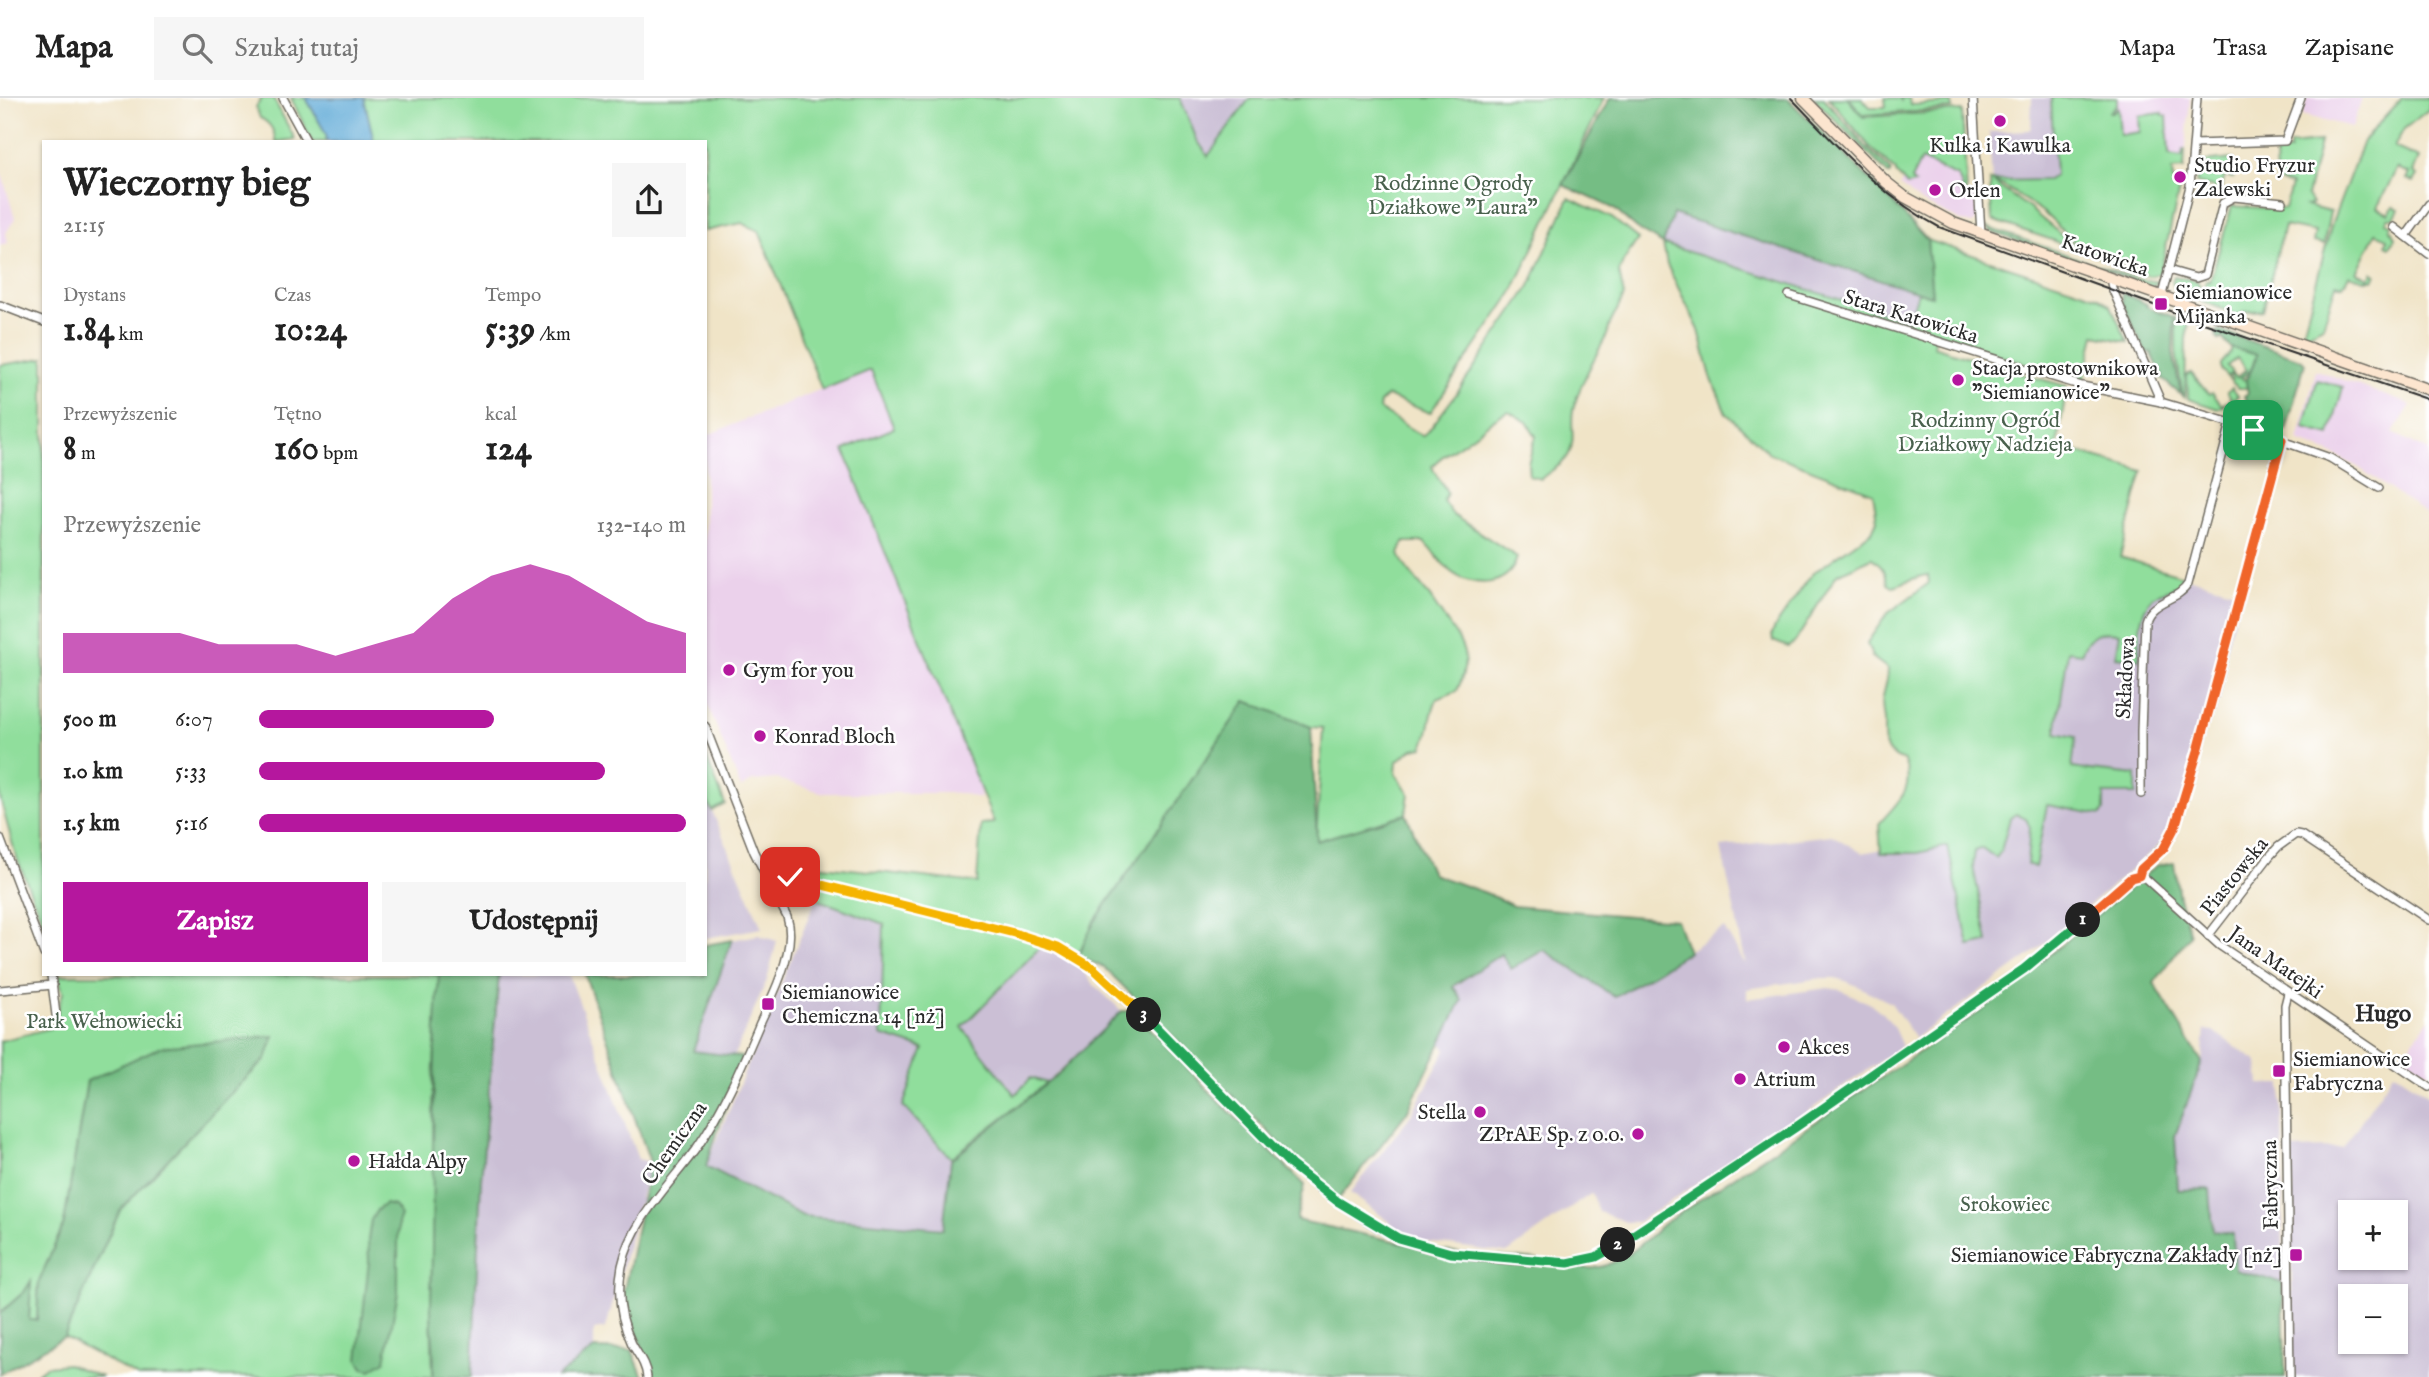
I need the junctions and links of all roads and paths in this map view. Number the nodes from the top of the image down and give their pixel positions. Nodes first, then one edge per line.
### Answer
1 (283, 98) edge
2 (1803, 98) edge
3 (1973, 98) edge
4 (2197, 98) edge
5 (2301, 98) edge
6 (306, 140) edge
7 (2193, 144) junction
8 (2283, 202) dead end
9 (2429, 204) edge
10 (2395, 227) dead end
11 (1981, 233) junction
12 (2406, 236) junction
13 (2429, 254) edge
14 (2168, 270) junction
15 (2110, 278) junction
16 (1789, 295) dead end
17 (2162, 295) junction
18 (0, 305) edge
19 (42, 321) edge
20 (2429, 390) edge
21 (2161, 402) junction
22 (2231, 423) junction
23 (2282, 440) junction
24 (2379, 488) dead end
25 (707, 731) edge
26 (2141, 794) dead end
27 (0, 838) edge
28 (765, 875) junction
29 (2139, 876) junction
30 (797, 880) junction
31 (773, 890) junction
32 (2429, 920) edge
33 (2208, 936) junction
34 (42, 949) edge
35 (51, 976) edge
36 (53, 985) junction
37 (0, 990) edge
38 (2288, 993) junction
39 (56, 1015) dead end
40 (2429, 1087) edge
41 (647, 1377) edge
42 (2290, 1377) edge

1 - 6 street
2 - 11 main road, Katowicka
3 - 11 street
4 - 7 street
5 - 7 street
7 - 14 street
8 - 14 street
9 - 12 street
10 - 12 street
11 - 15 main road, Katowicka
12 - 13 street
14 - 17 street
15 - 17 main road, Katowicka
15 - 21 street
16 - 21 street, Stara Katowicka
17 - 20 main road, Katowicka
18 - 19 street
21 - 22 street, Stara Katowicka
22 - 23 street, Stara Katowicka
22 - 26 street, Składowa
23 - 24 street, Stara Katowicka
23 - 29 street
25 - 28 street
27 - 34 street
28 - 30 street
28 - 31 street
29 - 30 street
29 - 33 street, Jana Matejki
30 - 31 street
31 - 41 street, Chemiczna
32 - 33 street, Piastowska
33 - 38 street, Jana Matejki
35 - 36 street
36 - 37 street
36 - 39 street
38 - 40 street, Jana Matejki
38 - 42 street, Fabryczna

